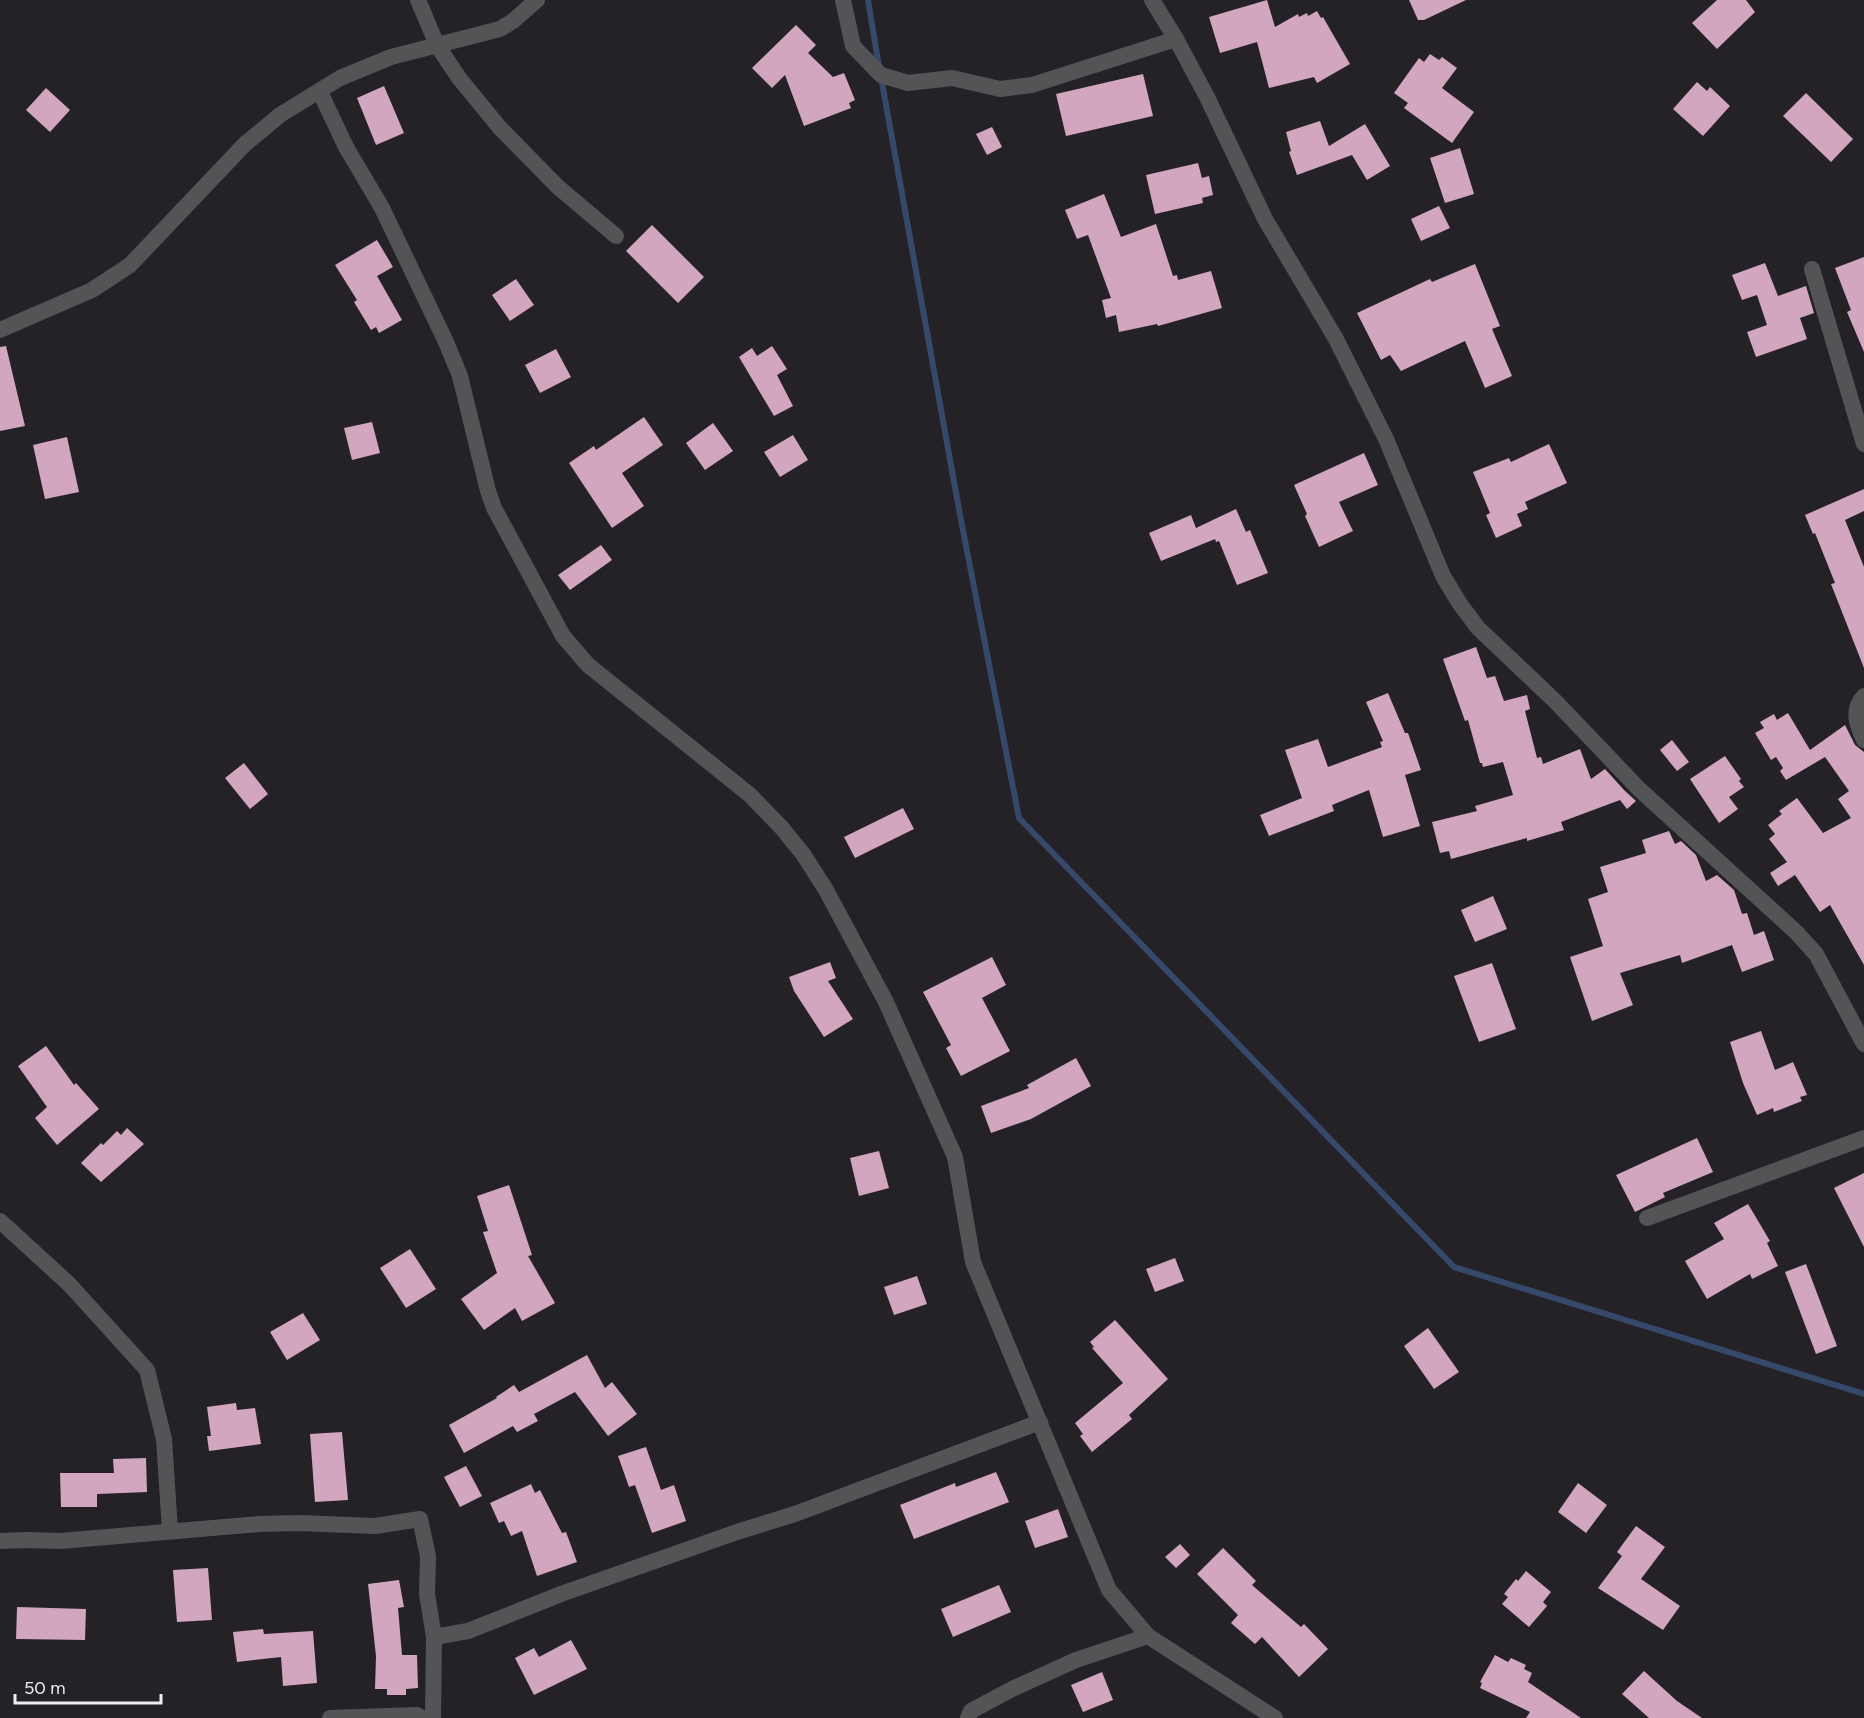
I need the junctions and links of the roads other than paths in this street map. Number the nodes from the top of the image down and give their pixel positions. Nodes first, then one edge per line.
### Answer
1 (418, 0) edge
2 (537, 0) edge
3 (843, 0) edge
4 (1152, 0) edge
5 (1176, 39) junction
6 (437, 45) junction
7 (320, 92) junction
8 (616, 236) dead end
9 (1812, 269) dead end
10 (0, 330) edge
11 (1864, 444) edge
12 (1864, 696) edge
13 (1864, 740) edge
14 (1864, 1044) edge
15 (1864, 1138) edge
16 (1647, 1218) dead end
17 (0, 1221) edge
18 (1040, 1422) junction
19 (170, 1531) junction
20 (0, 1541) edge
21 (1148, 1636) junction
22 (434, 1637) junction
23 (330, 1718) edge
24 (422, 1718) edge
25 (433, 1718) edge
26 (968, 1718) edge
27 (1275, 1718) edge

1 - 6 street
2 - 6 street
3 - 5 street
4 - 5 street
5 - 14 street
6 - 7 street
6 - 8 street
7 - 10 street
7 - 18 street
9 - 11 street
12 - 13 street
15 - 16 street
17 - 19 street
18 - 21 street
18 - 22 street
19 - 20 street
19 - 22 street
21 - 26 street
21 - 27 street
22 - 25 street
23 - 24 street

